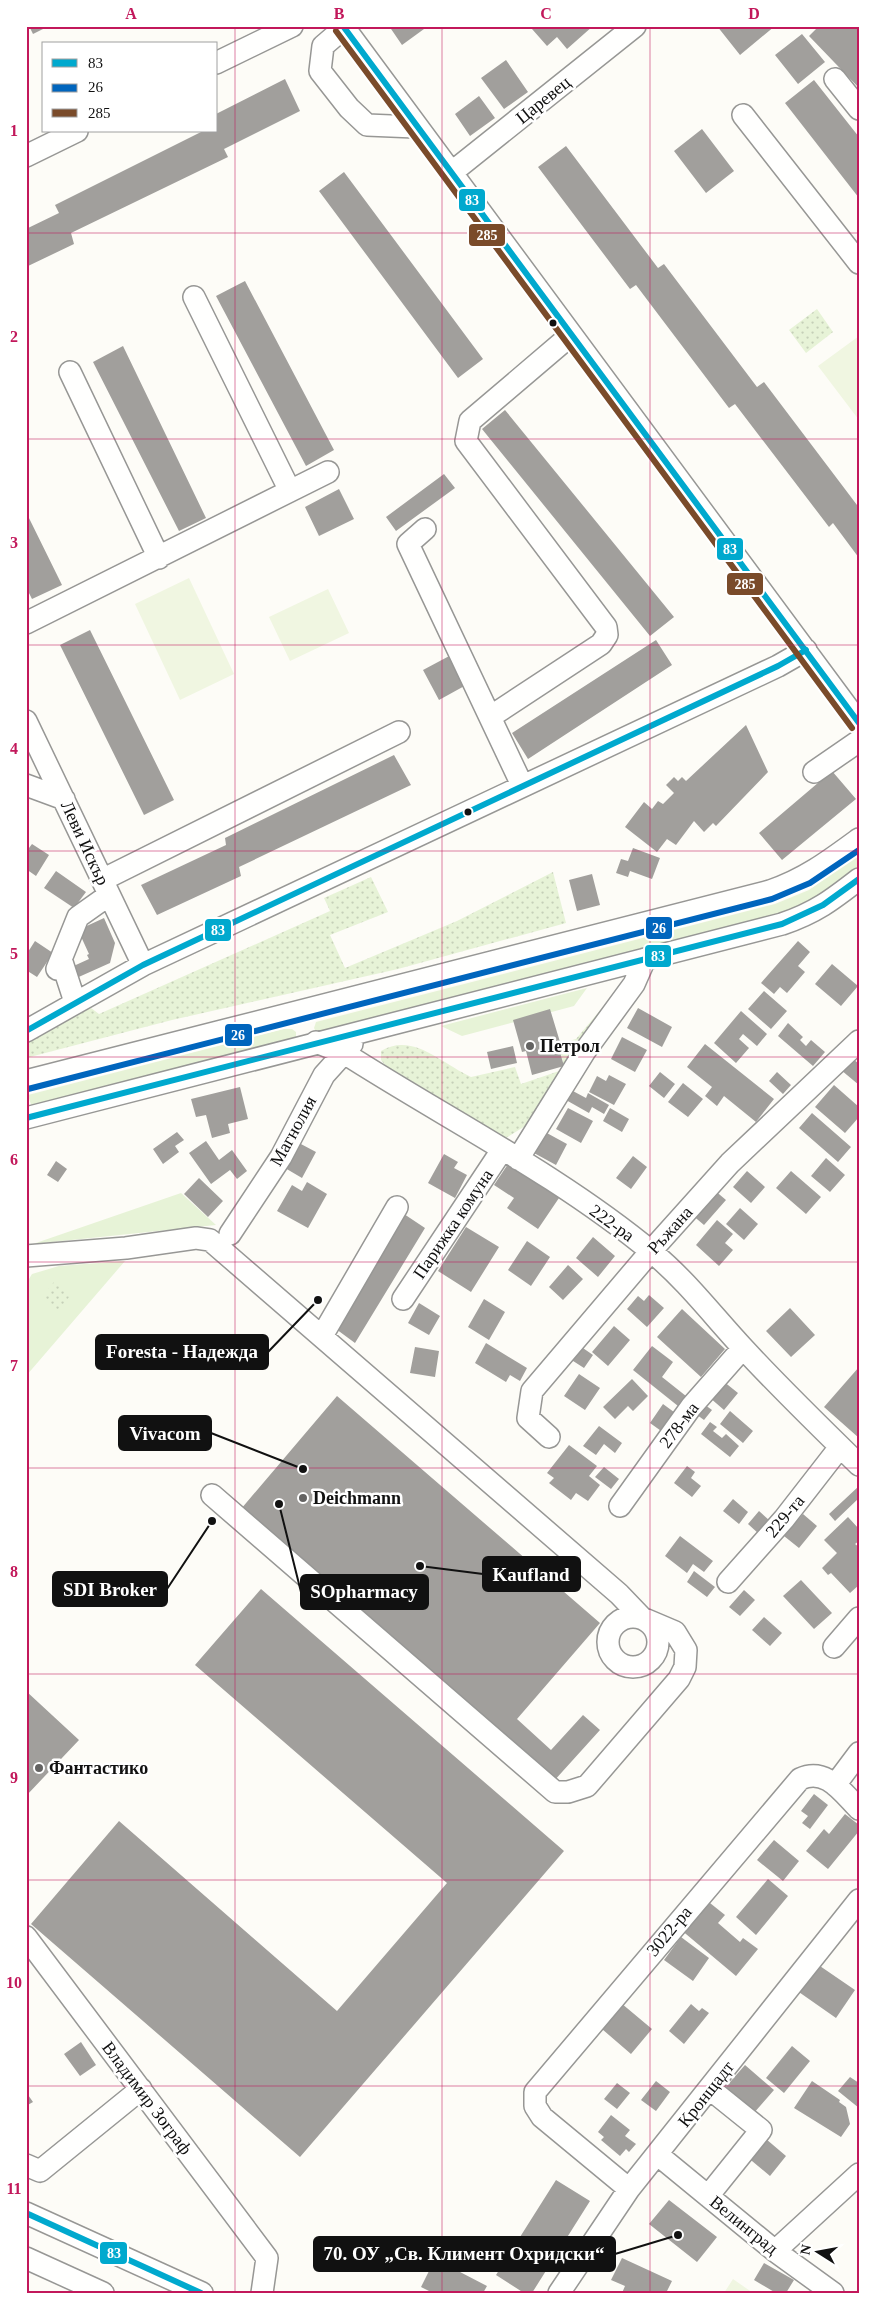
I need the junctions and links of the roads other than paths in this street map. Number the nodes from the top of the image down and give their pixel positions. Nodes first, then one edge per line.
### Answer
1 (292, 26) edge
2 (635, 26) edge
3 (343, 27) edge
4 (218, 62) edge
5 (835, 79) dead end
6 (859, 109) edge
7 (743, 115) dead end
8 (415, 127) junction
9 (75, 132) edge
10 (26, 156) edge
11 (451, 173) junction
12 (859, 263) edge
13 (194, 297) dead end
14 (571, 335) junction
15 (70, 372) dead end
16 (328, 472) dead end
17 (290, 491) junction
18 (425, 529) dead end
19 (159, 558) junction
20 (26, 623) edge
21 (806, 650) junction
22 (490, 717) junction
23 (26, 721) edge
24 (859, 723) edge
25 (399, 732) dead end
26 (859, 741) edge
27 (814, 772) dead end
28 (26, 785) edge
29 (522, 786) junction
30 (64, 799) junction
31 (859, 839) edge
32 (859, 879) edge
33 (106, 887) junction
34 (645, 959) junction
35 (143, 965) junction
36 (75, 1002) junction
37 (307, 1009) junction
38 (26, 1031) edge
39 (362, 1032) junction
40 (859, 1041) edge
41 (316, 1042) junction
42 (344, 1053) junction
43 (26, 1082) edge
44 (26, 1118) edge
45 (510, 1155) junction
46 (397, 1207) dead end
47 (230, 1234) dead end
48 (651, 1251) junction
49 (26, 1256) edge
50 (403, 1299) dead end
51 (322, 1336) junction
52 (743, 1348) junction
53 (549, 1437) dead end
54 (840, 1446) junction
55 (859, 1465) edge
56 (212, 1494) dead end
57 (620, 1506) dead end
58 (728, 1582) dead end
59 (859, 1618) edge
60 (834, 1648) dead end
61 (859, 1754) edge
62 (835, 1785) junction
63 (859, 1809) edge
64 (859, 1900) edge
65 (26, 1937) edge
66 (141, 2089) junction
67 (710, 2090) junction
68 (658, 2155) junction
69 (26, 2164) edge
70 (859, 2174) edge
71 (630, 2189) junction
72 (708, 2196) junction
73 (26, 2213) edge
74 (776, 2251) junction
75 (26, 2258) edge
76 (103, 2293) edge
77 (202, 2293) edge
78 (262, 2293) edge
79 (559, 2293) edge
80 (833, 2293) edge

1 - 4 street
2 - 11 street, Царевец
3 - 8 street
3 - 8 street
5 - 6 street
7 - 12 street
8 - 11 street
9 - 10 street
11 - 14 street
13 - 17 street
14 - 21 street
14 - 22 street
15 - 19 street
16 - 17 street
17 - 19 street
18 - 22 street
19 - 20 street
21 - 24 street
21 - 29 street
22 - 29 street
23 - 30 street, Леви Искър
25 - 33 street
26 - 27 street
28 - 30 street
29 - 35 street
30 - 33 street, Леви Искър
31 - 37 street
32 - 34 street
33 - 35 street, Леви Искър
33 - 36 street
34 - 39 street
34 - 45 street, Парижка комуна
35 - 36 street
36 - 38 street
37 - 41 street
37 - 43 street
39 - 41 street
39 - 42 street, Магнолия
40 - 48 street, Ръжана
41 - 42 street, 222-ра
41 - 44 street
42 - 45 street, 222-ра
42 - 47 street, Магнолия
45 - 48 street, 222-ра
45 - 50 street, Парижка комуна
46 - 51 street
48 - 52 street, 222-ра
48 - 53 street, Ръжана
49 - 51 street
51 - 56 street
52 - 54 street, 222-ра
52 - 57 street, 278-ма
54 - 55 street, 222-ра
54 - 58 street, 229-та
59 - 60 street
61 - 62 street
62 - 63 street
62 - 71 street, 3022-ра
64 - 67 street, Кронщадт
65 - 66 street, Владимир Зограф
66 - 69 street
66 - 78 street, Владимир Зограф
67 - 68 street, Кронщадт
67 - 72 street
68 - 71 street, Кронщадт
68 - 72 street, Велинград
70 - 74 street
71 - 79 street, Кронщадт
72 - 74 street, Велинград
73 - 77 street
74 - 80 street, Велинград
75 - 76 street

